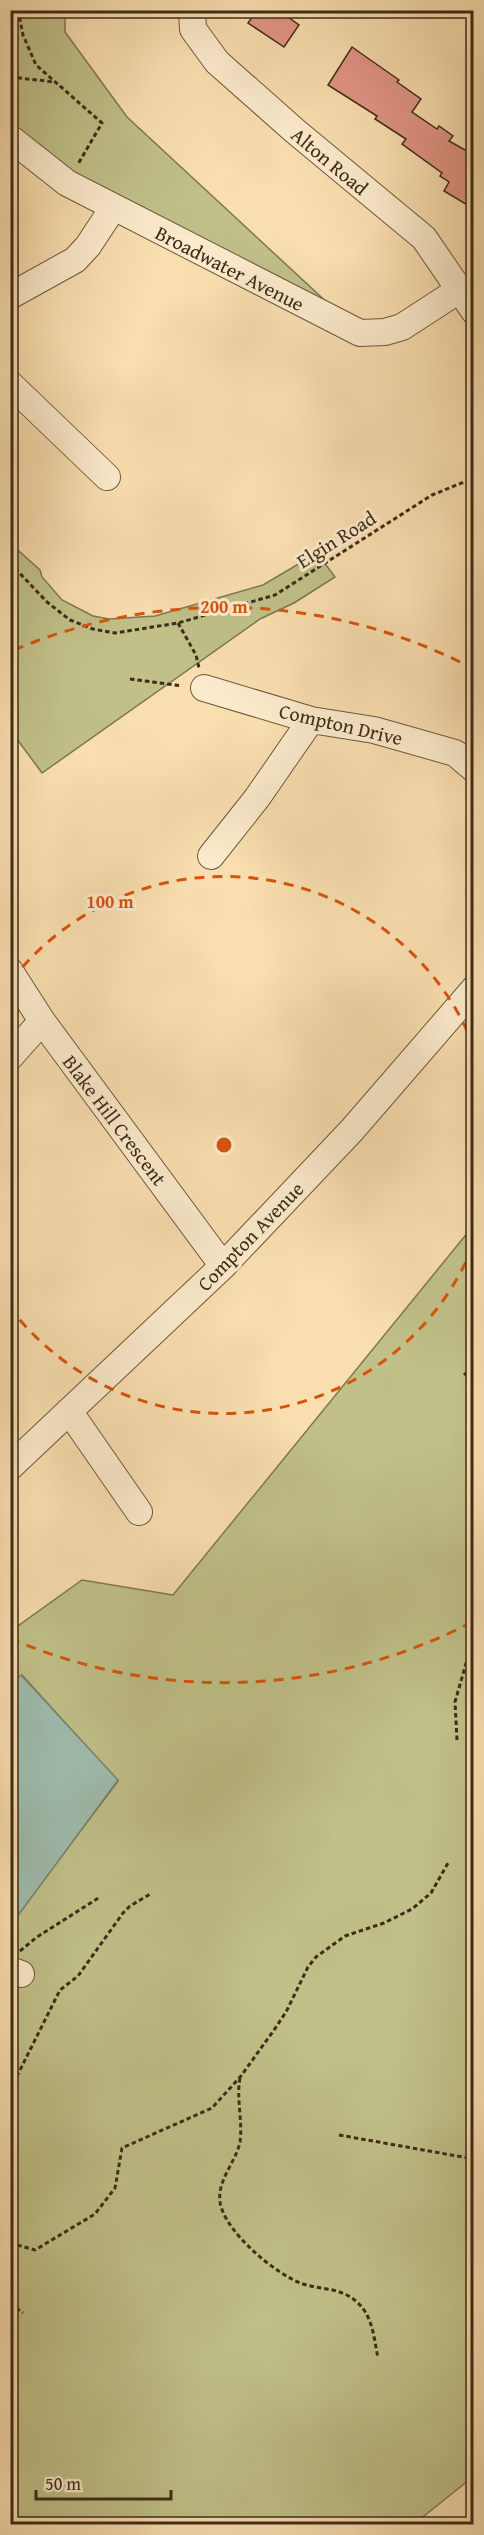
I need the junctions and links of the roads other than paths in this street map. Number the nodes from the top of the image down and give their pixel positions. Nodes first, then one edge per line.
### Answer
1 (192, 10) edge
2 (10, 138) edge
3 (113, 208) junction
4 (10, 296) edge
5 (466, 300) edge
6 (10, 384) edge
7 (107, 477) dead end
8 (204, 688) road end
9 (312, 720) junction
10 (474, 768) edge
11 (211, 856) dead end
12 (10, 971) edge
13 (474, 989) edge
14 (42, 1021) junction
15 (10, 1057) edge
16 (223, 1266) junction
17 (69, 1411) junction
18 (10, 1467) edge
19 (139, 1512) dead end

1 - 5 street, Alton Road
2 - 3 street, Broadwater Avenue
3 - 4 street
3 - 5 street, Broadwater Avenue
6 - 7 street
8 - 9 street, Compton Drive
9 - 10 street, Compton Drive
9 - 11 street
12 - 14 street, Blake Hill Crescent
13 - 16 street, Compton Avenue
14 - 15 street
14 - 16 street, Blake Hill Crescent
16 - 17 street, Compton Avenue
17 - 18 street, Compton Avenue
17 - 19 street

